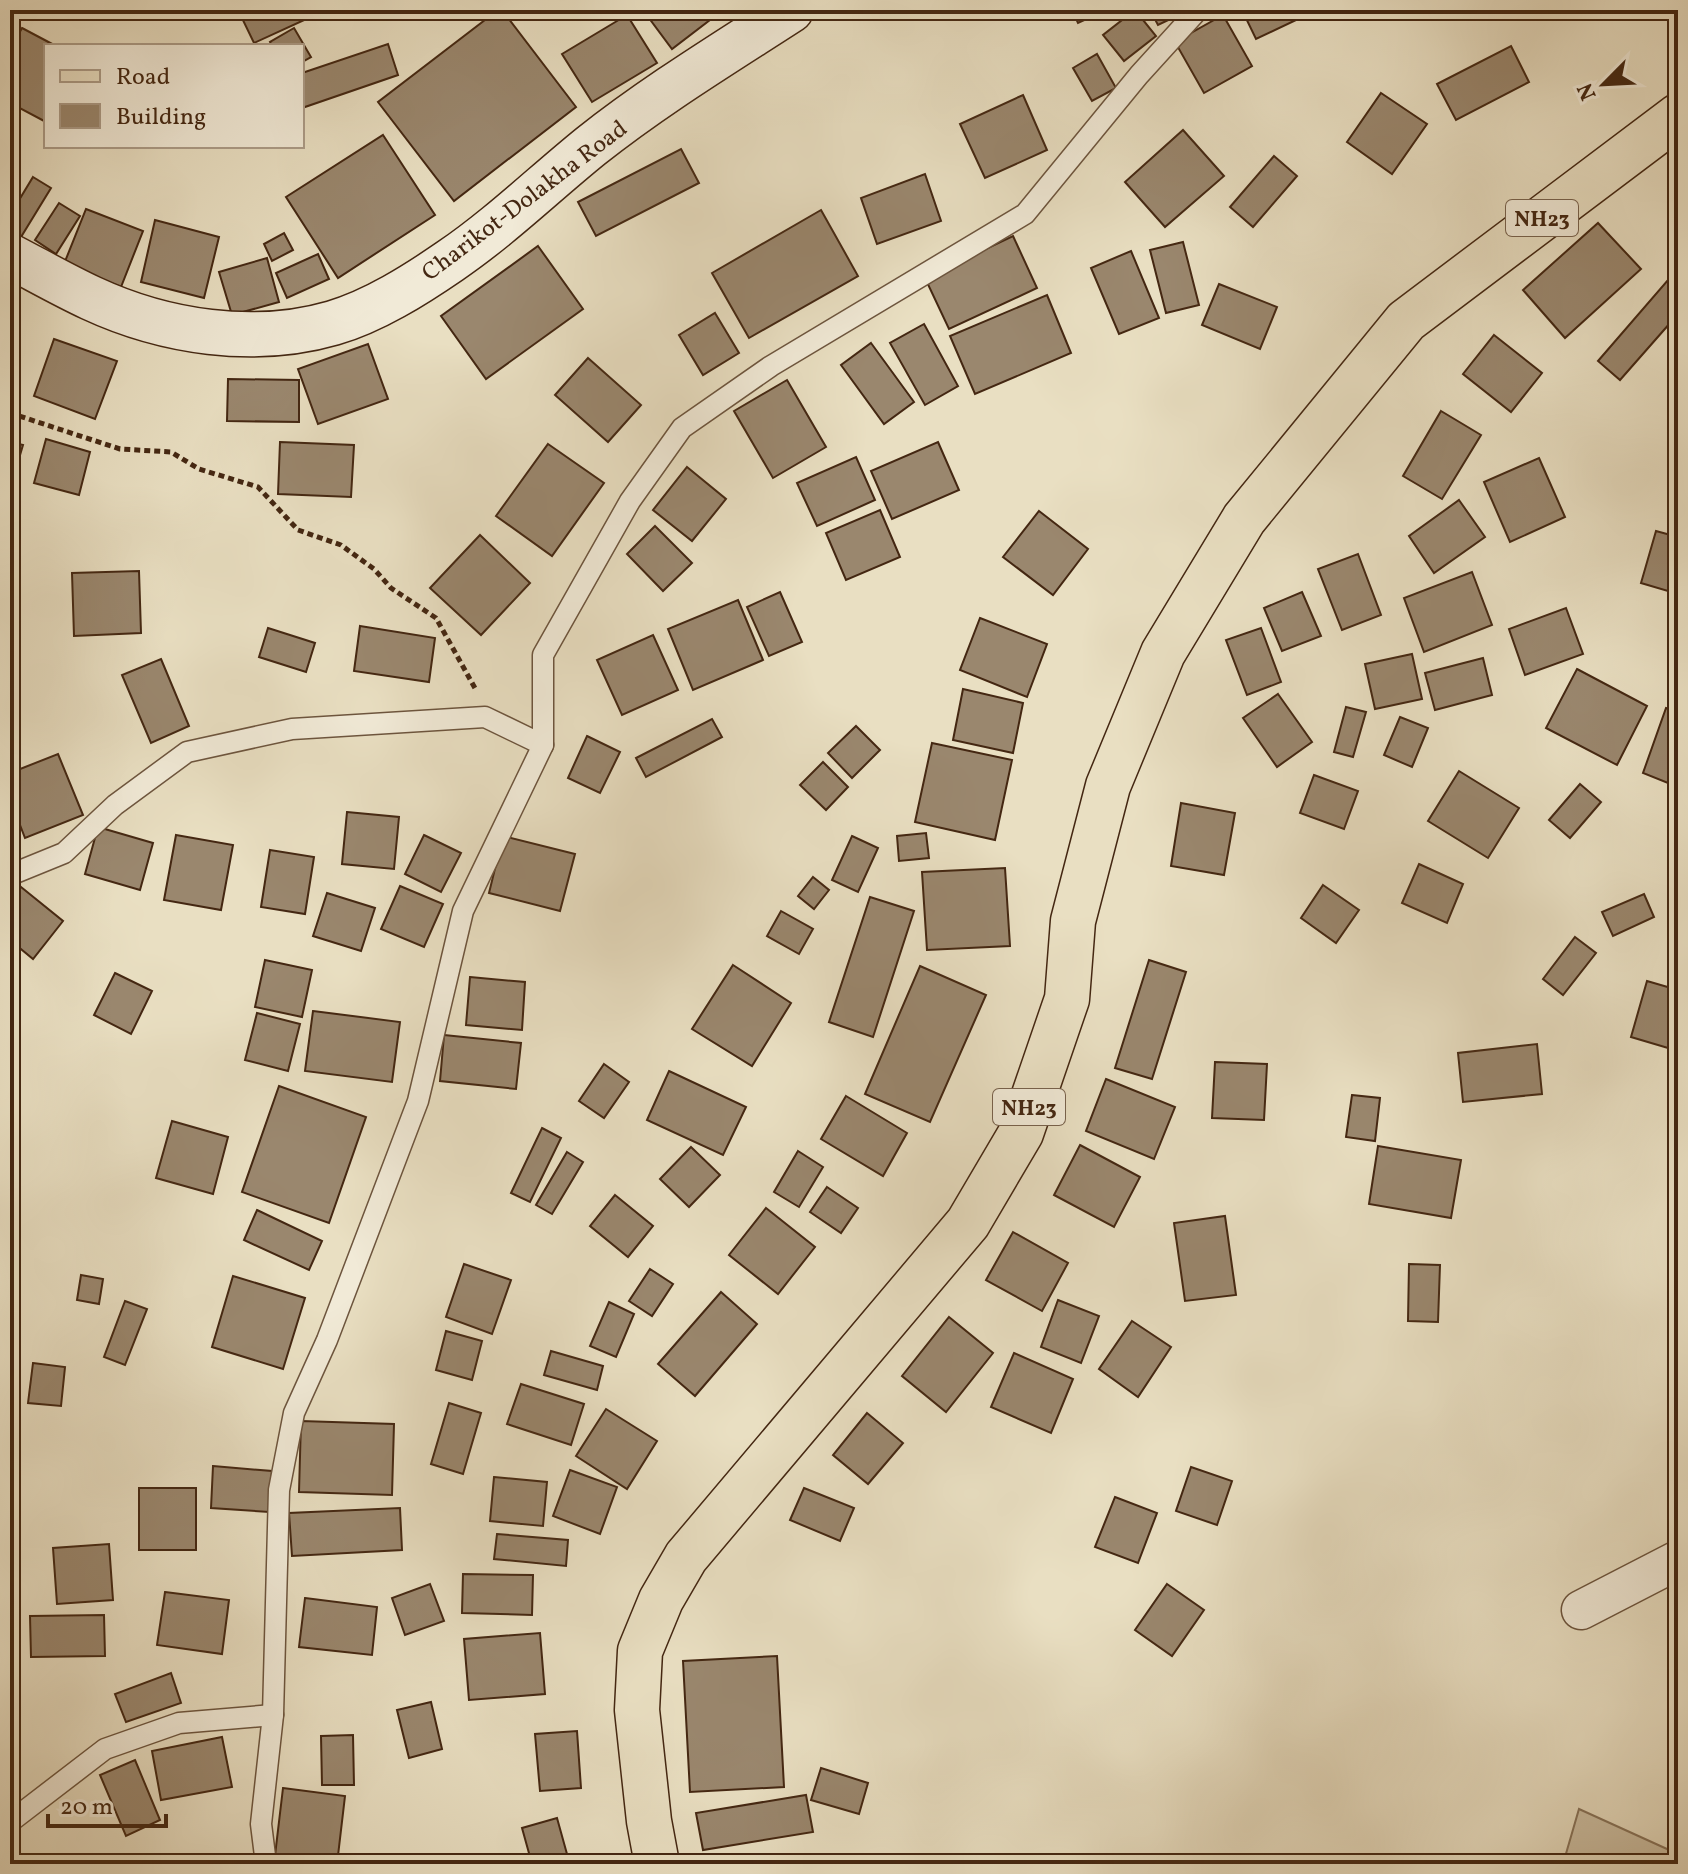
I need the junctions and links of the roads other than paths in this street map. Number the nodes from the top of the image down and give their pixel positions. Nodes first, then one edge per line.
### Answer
1 (791, 10) edge
2 (1198, 10) edge
3 (1677, 116) edge
4 (10, 256) edge
5 (543, 745) junction
6 (10, 875) edge
7 (1678, 1560) edge
8 (1581, 1610) dead end
9 (273, 1715) junction
10 (10, 1822) edge
11 (266, 1864) edge
12 (657, 1864) edge

1 - 4 main road, Charikot-Dolakha Road
2 - 5 lane
3 - 12 main road, NH23
5 - 6 lane
5 - 9 lane
7 - 8 street
9 - 10 lane
9 - 11 lane

